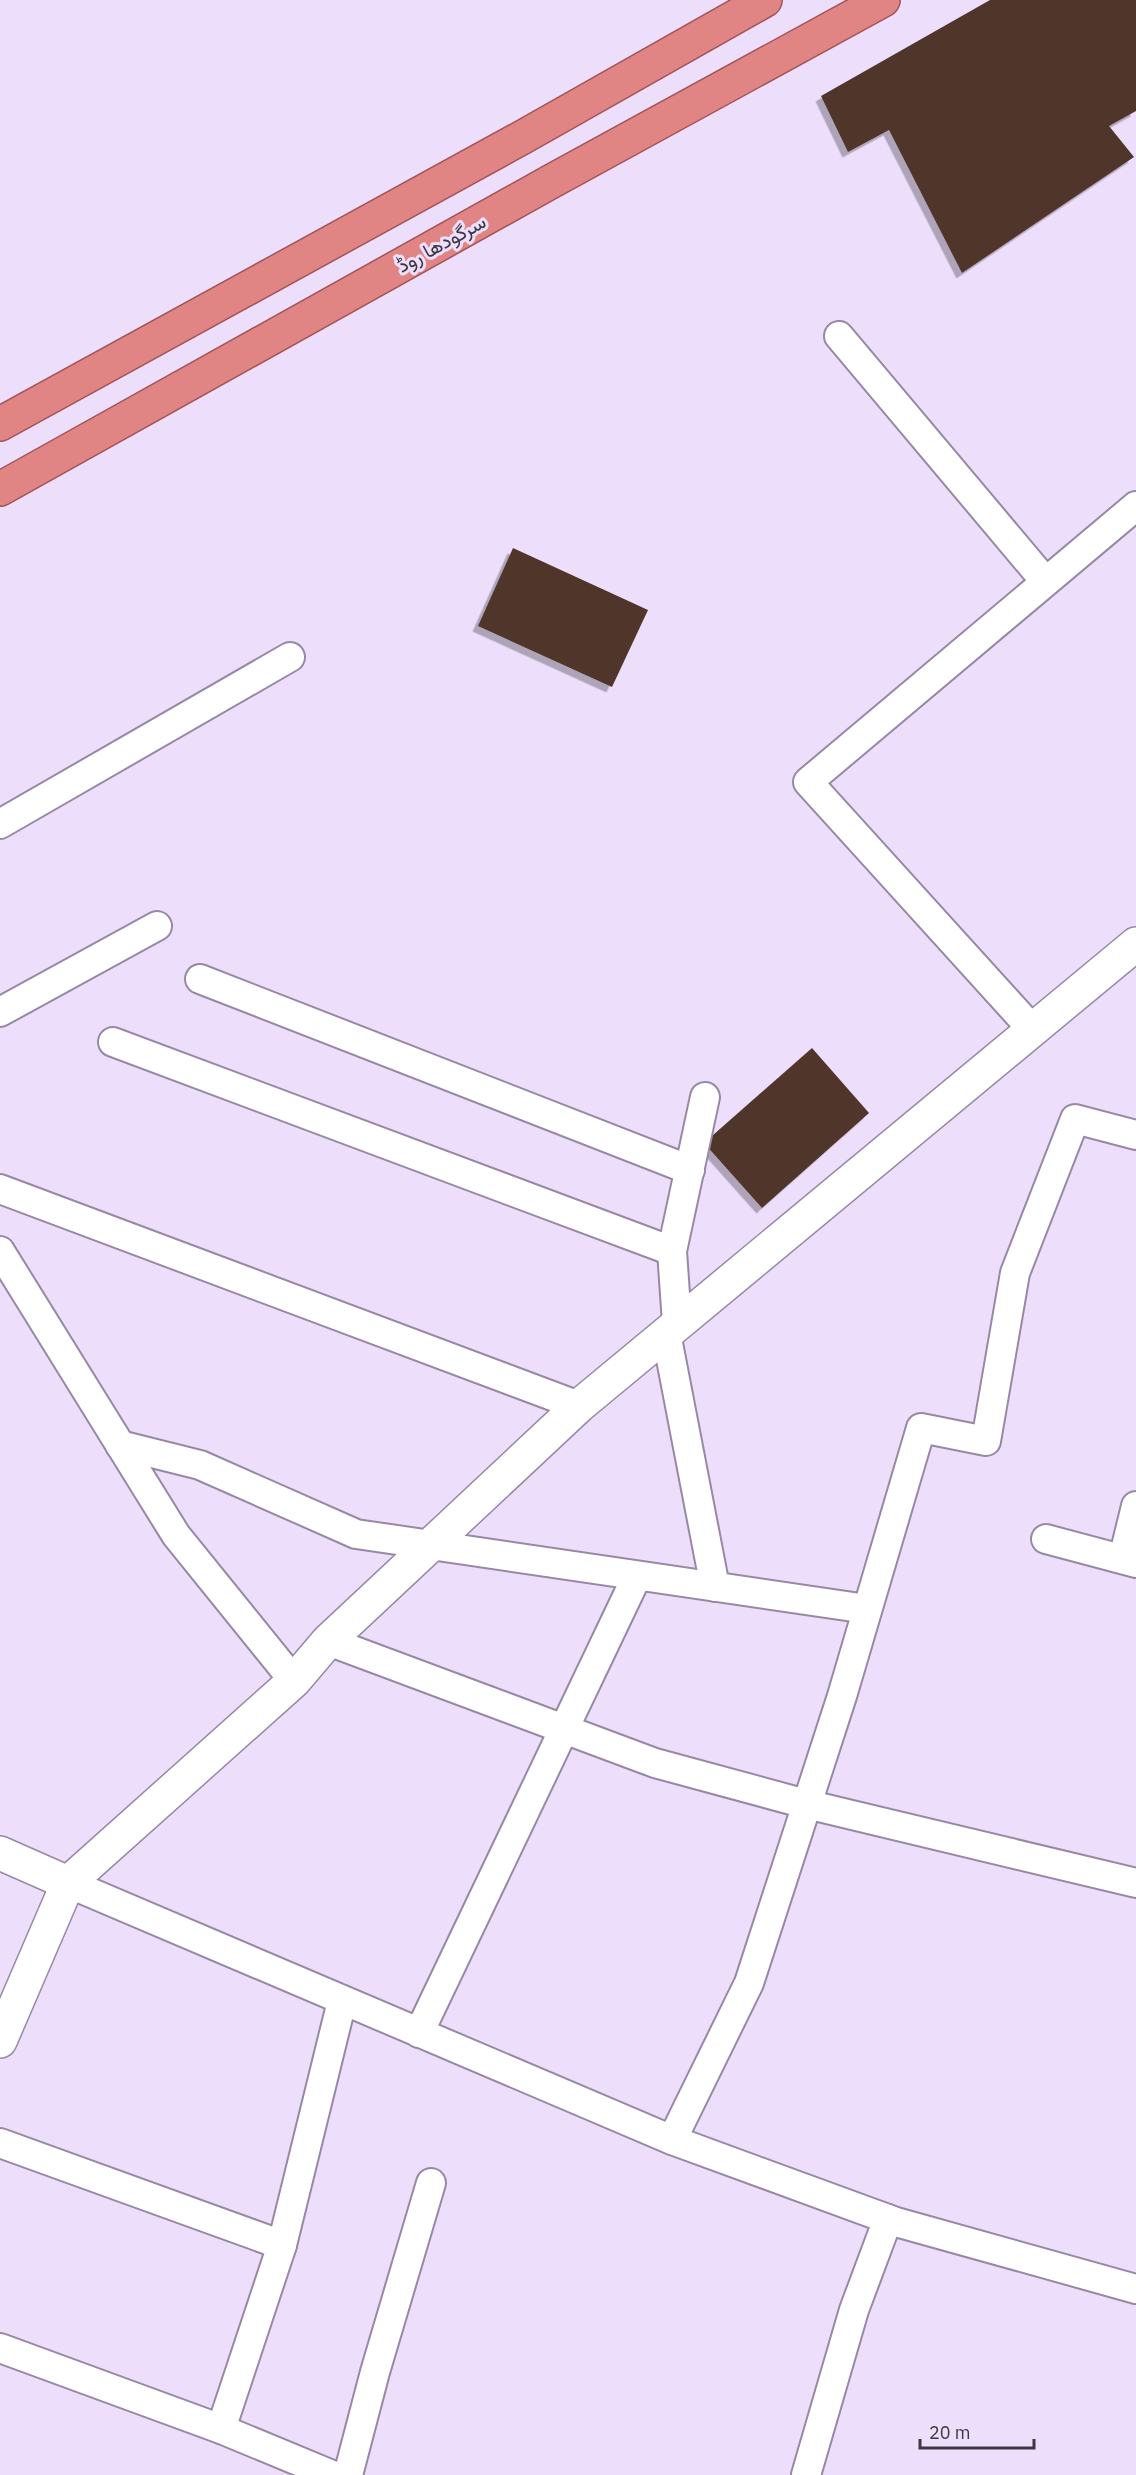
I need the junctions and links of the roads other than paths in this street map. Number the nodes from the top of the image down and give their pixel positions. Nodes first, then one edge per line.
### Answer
1 (765, 0) edge
2 (883, 0) edge
3 (523, 137) junction
4 (552, 181) junction
5 (839, 336) dead end
6 (0, 424) edge
7 (0, 489) edge
8 (1136, 506) edge
9 (1045, 581) junction
10 (290, 657) dead end
11 (0, 824) edge
12 (157, 926) dead end
13 (1136, 944) edge
14 (200, 979) dead end
15 (0, 1012) edge
16 (1032, 1029) junction
17 (113, 1042) dead end
18 (705, 1097) dead end
19 (1136, 1135) edge
20 (690, 1170) junction
21 (0, 1188) edge
22 (0, 1251) edge
23 (672, 1251) junction
24 (671, 1328) junction
25 (579, 1406) junction
26 (120, 1445) junction
27 (1136, 1506) edge
28 (1046, 1539) dead end
29 (430, 1545) junction
30 (1130, 1561) edge
31 (638, 1576) junction
32 (715, 1587) junction
33 (867, 1609) junction
34 (328, 1641) junction
35 (294, 1682) junction
36 (565, 1729) junction
37 (806, 1804) junction
38 (0, 1853) edge
39 (68, 1882) junction
40 (1136, 1883) edge
41 (342, 2001) junction
42 (419, 2033) junction
43 (0, 2041) edge
44 (672, 2140) junction
45 (0, 2143) edge
46 (431, 2183) dead end
47 (888, 2219) junction
48 (282, 2245) junction
49 (1136, 2289) edge
50 (0, 2348) edge
51 (221, 2429) junction
52 (332, 2475) edge
53 (348, 2475) edge
54 (806, 2475) edge

1 - 3 highway
2 - 4 highway, سرگودھا روڈ
3 - 4 highway
3 - 6 highway
4 - 7 highway, سرگودھا روڈ
5 - 9 street
8 - 9 street
9 - 16 street
10 - 11 street
12 - 15 street
13 - 16 street
14 - 20 street
16 - 24 street
17 - 23 street
18 - 20 street
19 - 33 street
20 - 23 street
21 - 25 street
22 - 26 street
23 - 24 street
24 - 25 street
24 - 32 street
25 - 29 street
26 - 29 street
26 - 35 street
27 - 30 street
28 - 30 street
29 - 31 street
29 - 34 street
31 - 32 street
31 - 36 street
32 - 33 street
33 - 37 street
34 - 35 street
34 - 36 street
35 - 39 street
36 - 37 street
36 - 42 street
37 - 40 street
37 - 44 street
38 - 39 street
39 - 41 street
39 - 43 street
41 - 42 street
41 - 48 street
42 - 44 street
44 - 47 street
45 - 48 street
46 - 53 street
47 - 49 street
47 - 54 street
48 - 51 street
50 - 51 street
51 - 52 street

